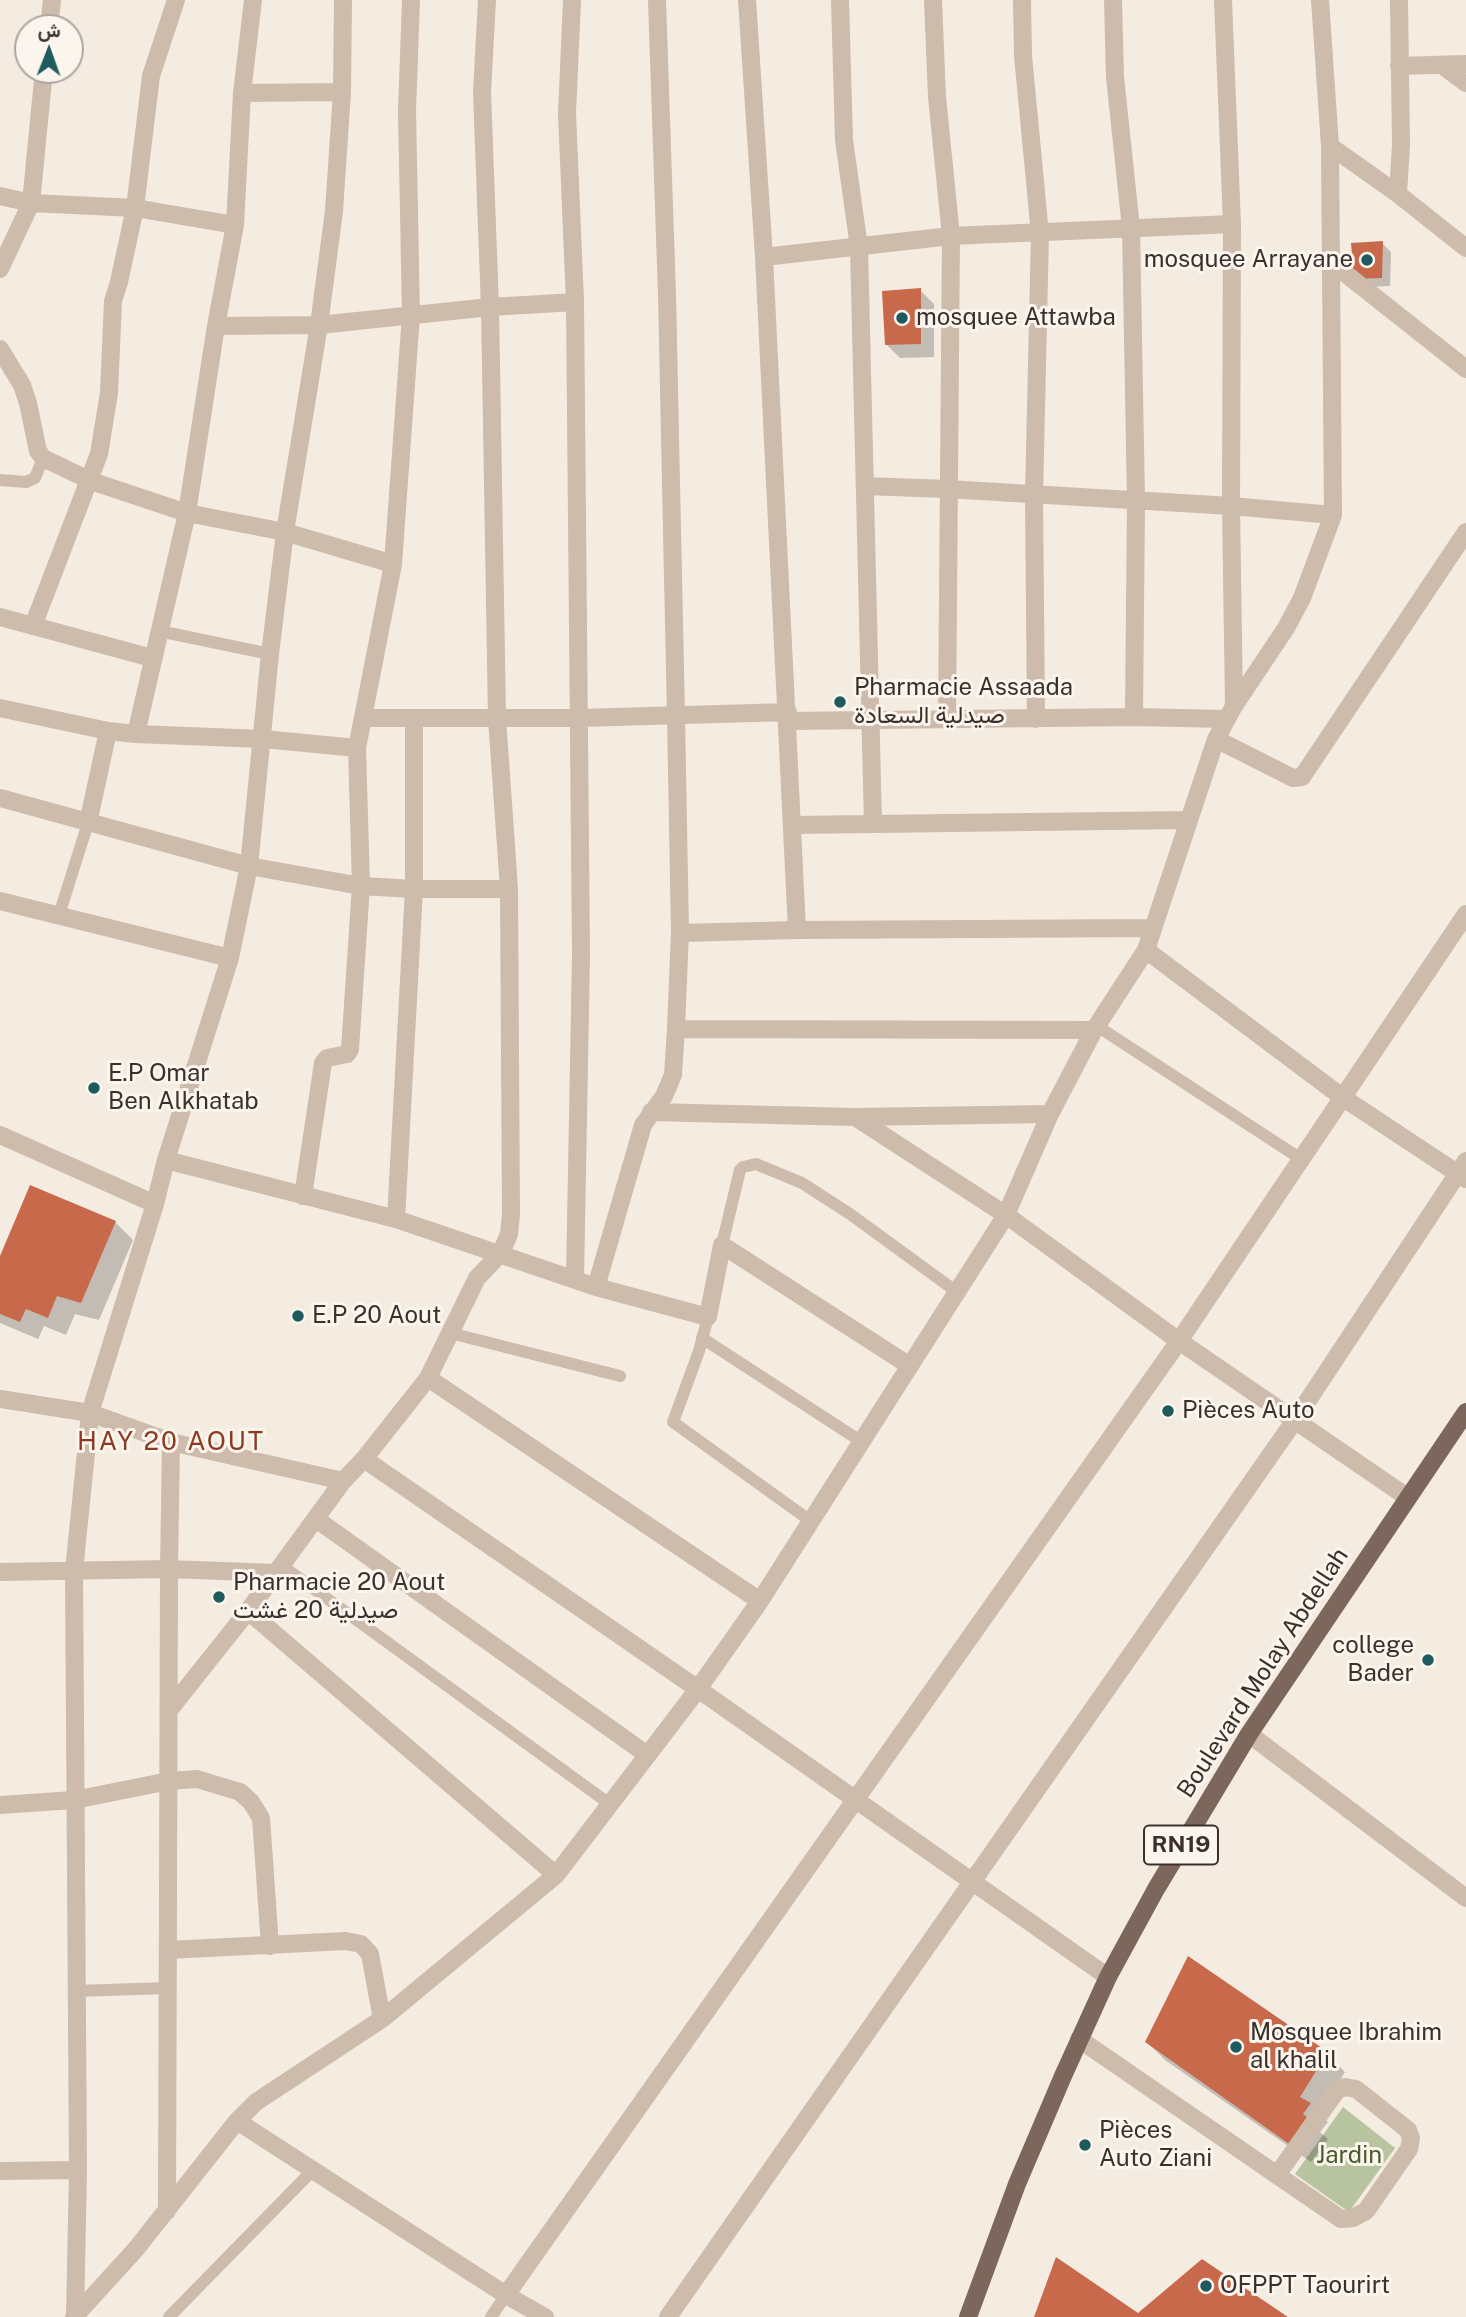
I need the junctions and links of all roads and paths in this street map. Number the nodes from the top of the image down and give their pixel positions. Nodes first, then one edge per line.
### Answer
1 (176, 0) edge
2 (253, 0) edge
3 (343, 0) edge
4 (411, 0) edge
5 (487, 0) edge
6 (572, 0) edge
7 (657, 0) edge
8 (747, 0) edge
9 (840, 0) edge
10 (933, 0) edge
11 (1022, 0) edge
12 (1113, 0) edge
13 (1223, 0) edge
14 (1320, 0) edge
15 (1399, 0) edge
16 (1466, 64) edge
17 (1442, 65) junction
18 (1399, 66) junction
19 (1466, 83) edge
20 (43, 84) edge
21 (342, 92) junction
22 (242, 93) junction
23 (1330, 146) junction
24 (1398, 194) junction
25 (0, 196) edge
26 (31, 202) junction
27 (135, 208) junction
28 (1232, 224) junction
29 (235, 225) junction
30 (1131, 228) junction
31 (1040, 234) junction
32 (951, 236) junction
33 (859, 247) junction
34 (1466, 248) edge
35 (764, 257) junction
36 (1332, 263) junction
37 (0, 269) edge
38 (575, 302) junction
39 (490, 307) junction
40 (411, 315) junction
41 (319, 325) junction
42 (216, 326) junction
43 (0, 349) edge
44 (1466, 369) edge
45 (43, 458) junction
46 (0, 480) edge
47 (91, 481) junction
48 (865, 486) junction
49 (947, 489) junction
50 (1034, 495) junction
51 (1136, 501) junction
52 (1231, 506) junction
53 (187, 513) junction
54 (1333, 515) junction
55 (1466, 531) edge
56 (285, 532) junction
57 (393, 564) junction
58 (0, 617) edge
59 (33, 626) junction
60 (159, 631) junction
61 (270, 654) junction
62 (152, 658) junction
63 (0, 708) edge
64 (1230, 713) junction
65 (676, 716) junction
66 (788, 716) junction
67 (1135, 717) junction
68 (364, 718) junction
69 (498, 718) junction
70 (580, 718) junction
71 (414, 719) junction
72 (869, 719) junction
73 (947, 719) junction
74 (1036, 719) junction
75 (108, 731) junction
76 (135, 734) junction
77 (263, 739) junction
78 (1216, 739) junction
79 (357, 748) junction
80 (0, 798) edge
81 (1189, 820) junction
82 (88, 823) junction
83 (873, 824) junction
84 (793, 825) junction
85 (249, 866) junction
86 (361, 886) junction
87 (414, 889) junction
88 (509, 889) junction
89 (0, 901) edge
90 (1466, 914) edge
91 (59, 915) junction
92 (1153, 928) junction
93 (797, 930) junction
94 (680, 933) junction
95 (1146, 950) junction
96 (230, 958) junction
97 (1095, 1028) junction
98 (676, 1029) junction
99 (1342, 1097) junction
100 (651, 1112) junction
101 (1050, 1114) junction
102 (855, 1117) junction
103 (0, 1135) edge
104 (1301, 1159) junction
105 (166, 1160) junction
106 (1463, 1171) edge
107 (303, 1196) junction
108 (155, 1204) junction
109 (1006, 1215) junction
110 (396, 1219) junction
111 (722, 1245) junction
112 (501, 1253) junction
113 (575, 1278) junction
114 (596, 1287) junction
115 (957, 1292) junction
116 (708, 1317) junction
117 (450, 1333) junction
118 (702, 1338) junction
119 (1180, 1341) junction
120 (910, 1366) junction
121 (620, 1376) dead end
122 (428, 1378) junction
123 (0, 1399) edge
124 (1466, 1412) edge
125 (90, 1413) junction
126 (1295, 1420) junction
127 (171, 1442) junction
128 (863, 1442) junction
129 (364, 1459) junction
130 (343, 1481) junction
131 (1407, 1497) junction
132 (316, 1519) junction
133 (812, 1522) junction
134 (169, 1569) junction
135 (278, 1569) junction
136 (74, 1571) junction
137 (0, 1572) edge
138 (760, 1601) junction
139 (248, 1611) junction
140 (698, 1689) junction
141 (170, 1709) junction
142 (1250, 1734) junction
143 (646, 1754) junction
144 (169, 1781) junction
145 (855, 1799) junction
146 (74, 1800) junction
147 (0, 1805) edge
148 (611, 1805) junction
149 (556, 1875) junction
150 (972, 1880) junction
151 (1466, 1898) edge
152 (270, 1946) junction
153 (169, 1951) junction
154 (1108, 1977) junction
155 (168, 1987) junction
156 (76, 1991) junction
157 (382, 2019) junction
158 (1079, 2039) junction
159 (237, 2121) junction
160 (78, 2170) junction
161 (313, 2170) junction
162 (0, 2171) edge
163 (1277, 2175) junction
164 (167, 2211) junction
165 (506, 2295) junction
166 (74, 2316) edge
167 (169, 2317) edge
168 (491, 2317) edge
169 (545, 2317) edge
170 (668, 2317) edge
171 (968, 2317) edge

1 - 27 street
2 - 22 street
3 - 21 street
4 - 40 street
5 - 39 street
6 - 38 street
7 - 65 street
8 - 35 street
9 - 33 street
10 - 32 street
11 - 31 street
12 - 30 street
13 - 28 street
14 - 23 street
15 - 18 street
16 - 17 street
17 - 18 street
17 - 19 street
18 - 24 street
20 - 26 street
21 - 22 street
21 - 41 street
22 - 29 street
23 - 24 street
23 - 36 street
24 - 34 street
25 - 26 street
26 - 27 street
26 - 37 street
27 - 29 street
27 - 47 street
28 - 30 street
28 - 52 street
29 - 42 street
30 - 31 street
30 - 51 street
31 - 32 street
31 - 50 street
32 - 33 street
32 - 49 street
33 - 35 street
33 - 48 street
35 - 66 street
36 - 44 street
36 - 54 street
38 - 39 street
38 - 70 street
39 - 40 street
39 - 69 street
40 - 41 street
40 - 57 street
41 - 42 street
41 - 56 street
42 - 53 street
43 - 45 street
45 - 46 lane
45 - 47 street
47 - 53 street
47 - 59 street
48 - 49 street
48 - 72 street
49 - 50 street
49 - 73 street
50 - 51 street
50 - 74 street
51 - 52 street
51 - 67 street
52 - 54 street
52 - 64 street
53 - 56 street
53 - 60 street
54 - 64 street
55 - 78 street
56 - 57 street
56 - 61 street
57 - 68 street
58 - 59 street
59 - 62 street
60 - 61 lane
60 - 62 street
61 - 77 street
62 - 76 street
63 - 75 street
64 - 67 street
64 - 78 street
65 - 66 street
65 - 70 street
65 - 94 street
66 - 72 street
66 - 84 street
67 - 74 street
68 - 71 street
68 - 79 street
69 - 70 street
69 - 71 street
69 - 88 street
70 - 113 street
71 - 87 street
72 - 73 street
72 - 83 street
73 - 74 street
75 - 76 street
75 - 82 street
76 - 77 street
77 - 79 street
77 - 85 street
78 - 81 street
79 - 86 street
80 - 82 street
81 - 83 street
81 - 92 street
82 - 85 street
82 - 91 lane
83 - 84 street
84 - 93 street
85 - 86 street
85 - 96 street
86 - 87 street
86 - 107 street
87 - 88 street
87 - 110 street
88 - 112 street
89 - 91 street
90 - 99 street
91 - 96 street
92 - 93 street
92 - 95 street
93 - 94 street
94 - 98 street
95 - 97 street
95 - 99 street
96 - 105 street
97 - 98 street
97 - 101 street
97 - 104 lane
98 - 100 street
99 - 104 street
99 - 106 street
100 - 102 street
100 - 114 street
101 - 102 street
101 - 109 street
102 - 109 street
103 - 108 street
104 - 119 street
105 - 107 street
105 - 108 street
106 - 126 street
107 - 110 street
108 - 125 street
109 - 115 street
109 - 119 street
110 - 112 street
111 - 115 lane
111 - 116 street
111 - 120 street
112 - 113 street
112 - 117 street
113 - 114 street
114 - 116 street
115 - 120 street
116 - 118 lane
117 - 121 lane
117 - 122 street
118 - 128 lane
118 - 133 lane
119 - 126 street
119 - 145 street
120 - 128 street
122 - 129 street
122 - 138 street
123 - 125 street
124 - 131 main road, Boulevard Molay Abdellah / RN19
125 - 127 street
125 - 136 street
126 - 131 street
126 - 150 street
127 - 130 street
127 - 134 street
128 - 133 street
129 - 130 street
129 - 140 street
130 - 132 street
131 - 142 main road, Boulevard Molay Abdellah / RN19
132 - 135 street
132 - 143 street
133 - 138 street
134 - 135 street
134 - 136 street
134 - 141 street
135 - 139 street
135 - 148 lane
136 - 137 street
136 - 146 street
138 - 140 street
139 - 141 street
139 - 149 street
140 - 143 street
140 - 145 street
141 - 144 street
142 - 151 street
142 - 154 main road, Boulevard Molay Abdellah / RN19
143 - 148 street
144 - 146 street
144 - 152 street
144 - 153 street
145 - 150 street
145 - 165 street
146 - 147 street
146 - 156 street
148 - 149 street
149 - 157 street
150 - 154 street
150 - 170 street
152 - 153 street
152 - 157 street
153 - 155 street
154 - 158 main road, Boulevard Molay Abdellah / RN19
155 - 156 lane
155 - 164 street
156 - 160 street
157 - 159 street
158 - 163 street
158 - 171 main road, Boulevard Molay Abdellah / RN19
159 - 161 street
159 - 164 street
160 - 162 street
160 - 166 street
161 - 165 street
161 - 167 lane
163 - 163 street
164 - 166 street
165 - 168 lane
165 - 169 street

